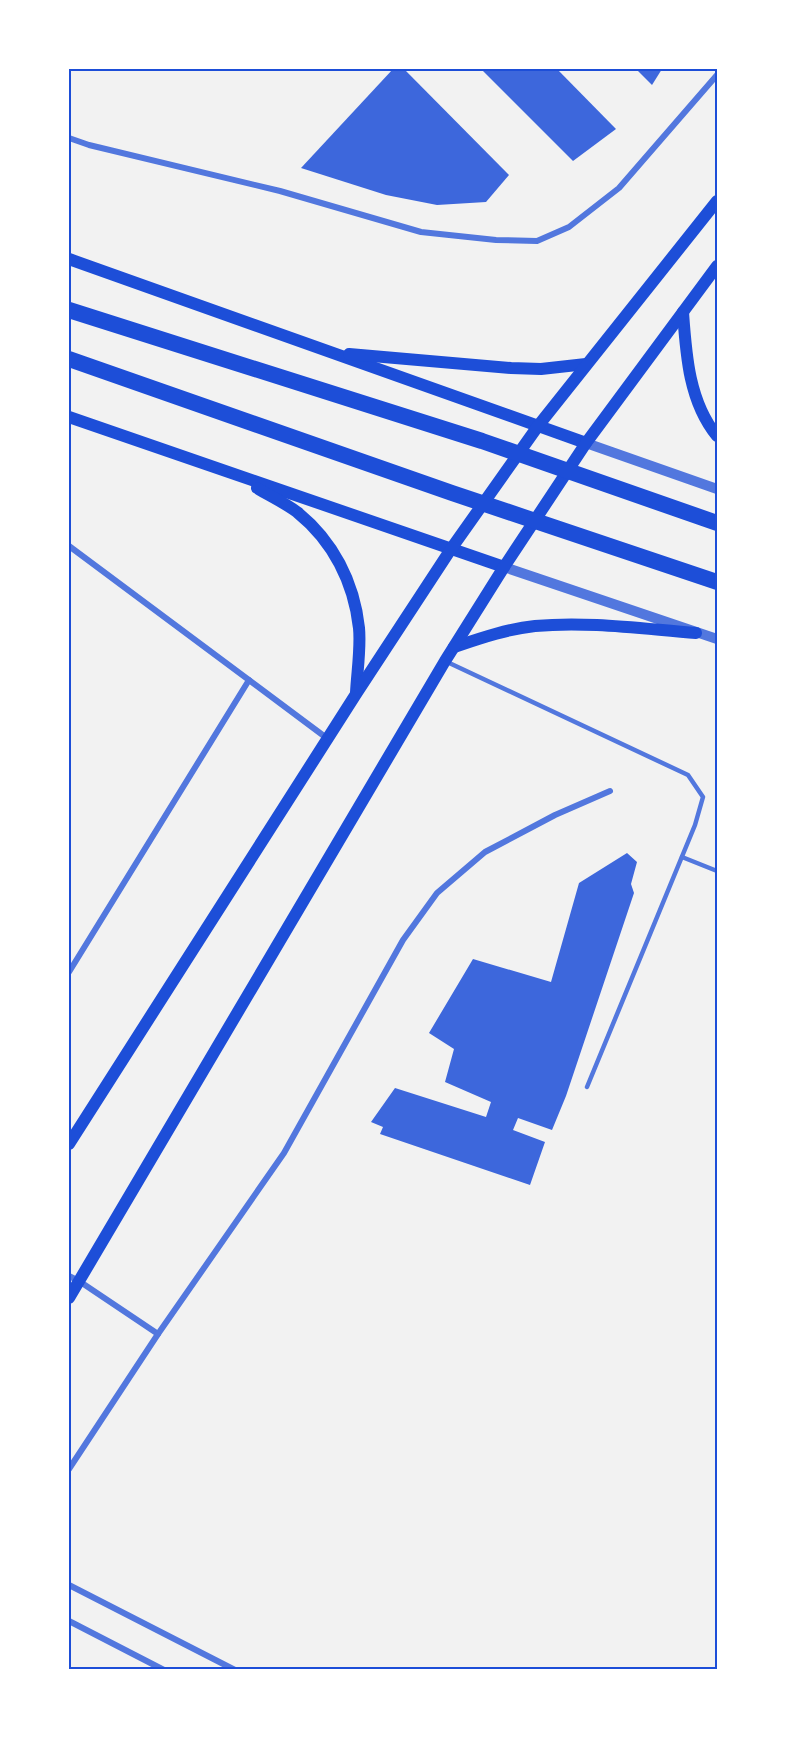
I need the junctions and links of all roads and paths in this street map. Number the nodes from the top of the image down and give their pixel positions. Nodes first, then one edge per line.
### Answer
1 (717, 75) edge
2 (69, 138) edge
3 (717, 201) edge
4 (69, 259) edge
5 (717, 266) edge
6 (69, 309) edge
7 (683, 312) junction
8 (333, 353) junction
9 (69, 359) edge
10 (586, 364) junction
11 (69, 417) edge
12 (538, 426) junction
13 (717, 436) edge
14 (586, 443) junction
15 (238, 477) junction
16 (717, 489) edge
17 (717, 523) edge
18 (69, 546) edge
19 (451, 549) junction
20 (504, 567) junction
21 (717, 582) edge
22 (696, 633) junction
23 (717, 639) edge
24 (454, 647) junction
25 (445, 661) junction
26 (249, 680) junction
27 (356, 694) junction
28 (328, 739) junction
29 (610, 791) dead end
30 (682, 857) junction
31 (717, 871) edge
32 (69, 972) edge
33 (587, 1088) dead end
34 (69, 1144) edge
35 (74, 1279) edge
36 (69, 1298) edge
37 (158, 1334) junction
38 (69, 1468) edge
39 (69, 1586) edge
40 (69, 1621) edge
41 (164, 1670) edge
42 (235, 1670) edge

1 - 2 street
3 - 10 main road
4 - 8 main road
5 - 7 main road
6 - 17 highway
7 - 13 main road
7 - 14 main road
8 - 10 main road
8 - 12 main road
9 - 21 highway
10 - 12 main road
11 - 15 main road
12 - 14 main road
12 - 19 main road
14 - 16 street
14 - 20 main road
15 - 19 main road
15 - 27 main road
18 - 26 street
19 - 20 main road
19 - 27 main road
20 - 22 street
20 - 24 main road
22 - 23 street
22 - 24 main road
24 - 25 main road
25 - 30 lane
25 - 35 main road
26 - 28 street
26 - 32 street
27 - 28 main road
28 - 34 main road
29 - 37 street
30 - 31 lane
30 - 33 lane
35 - 36 main road
35 - 37 street
37 - 38 street
39 - 42 street
40 - 41 street

